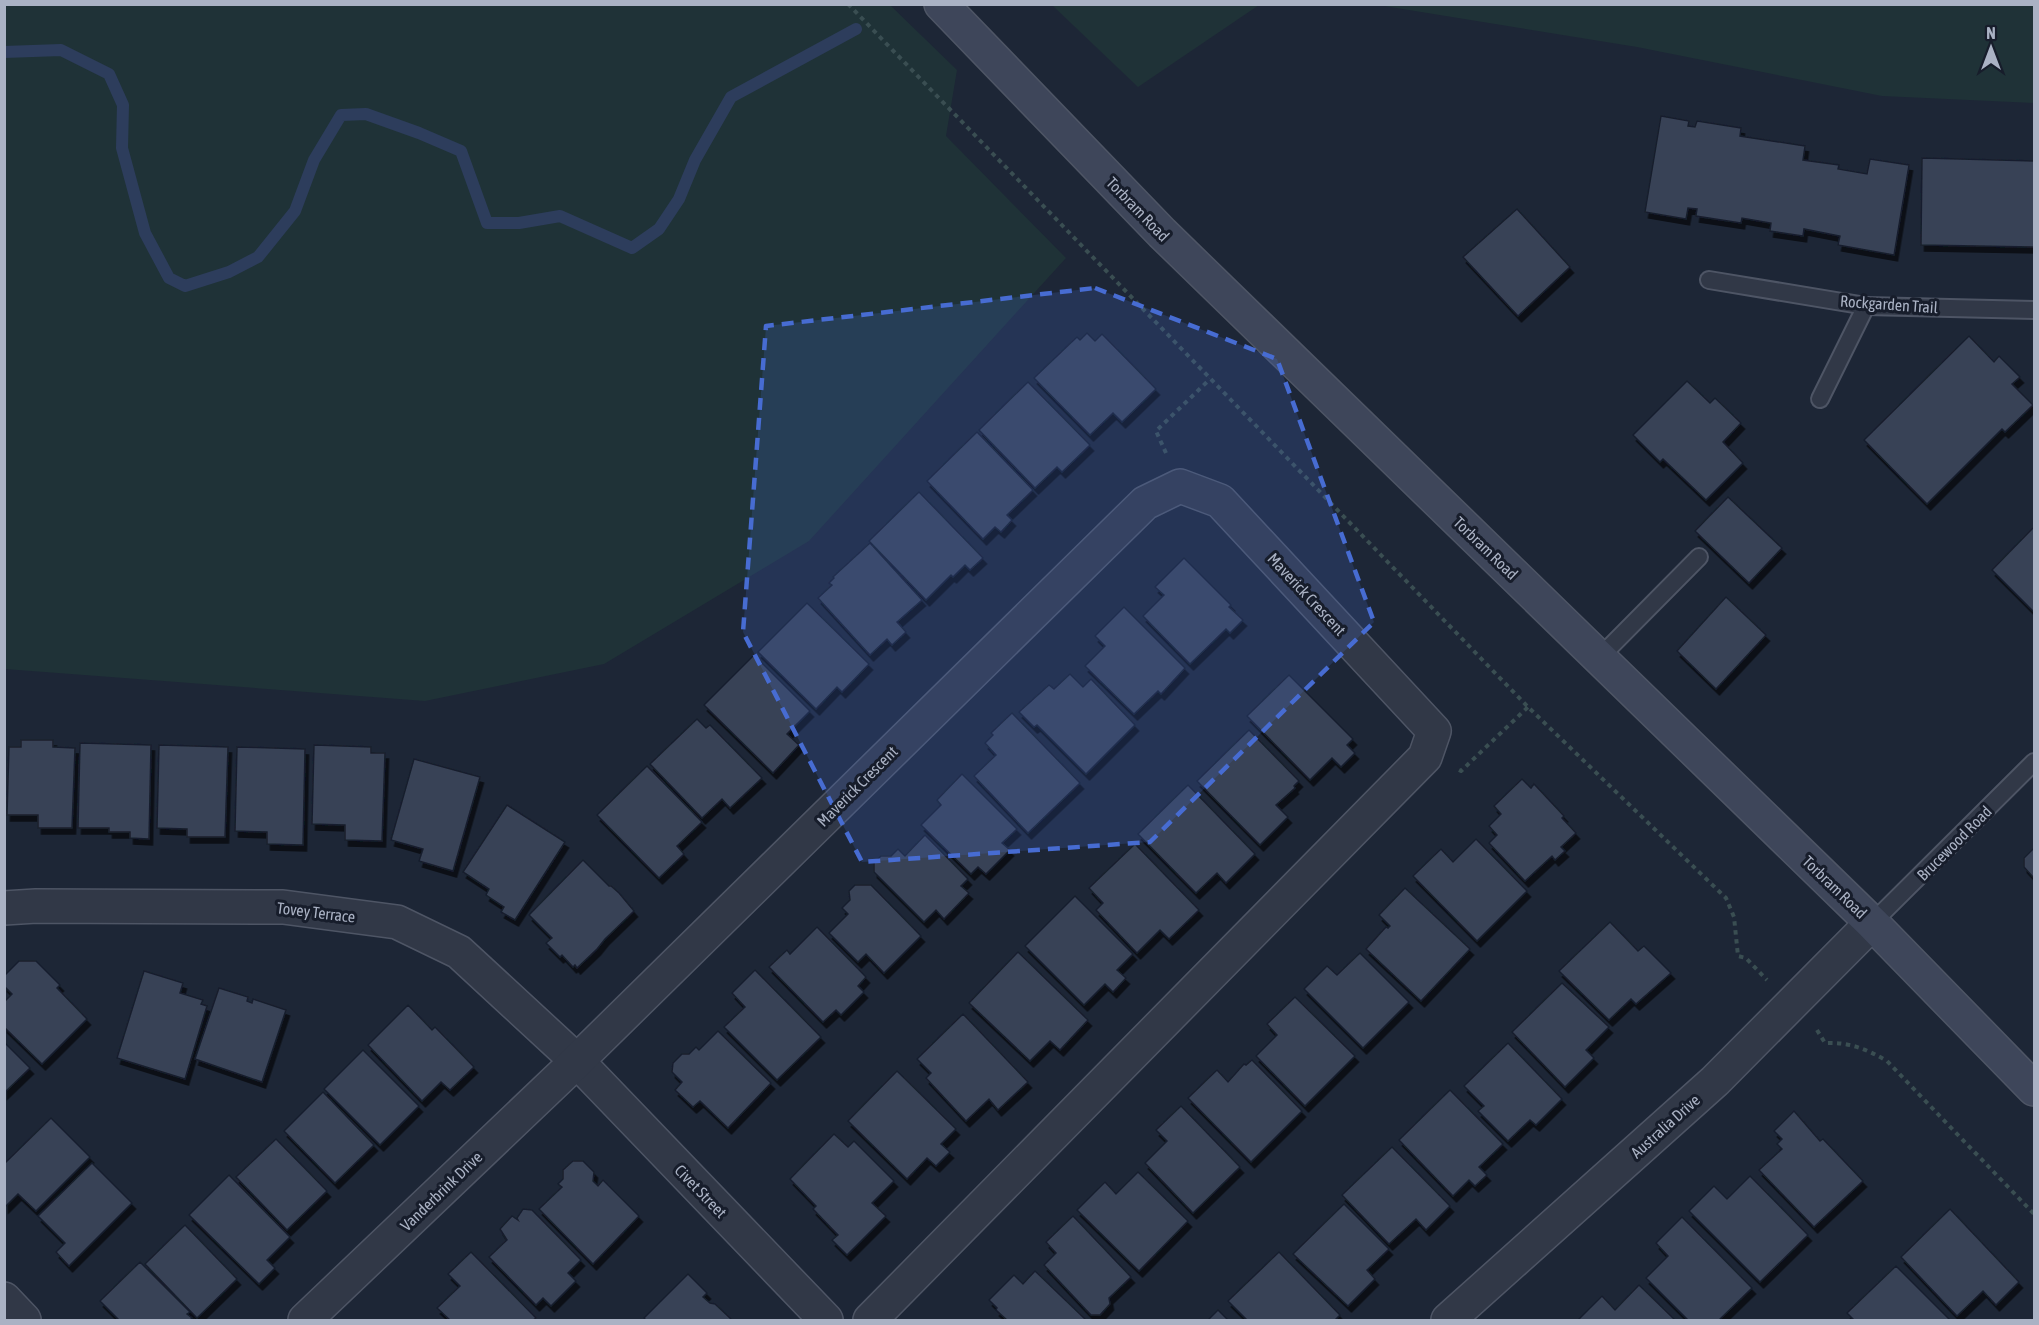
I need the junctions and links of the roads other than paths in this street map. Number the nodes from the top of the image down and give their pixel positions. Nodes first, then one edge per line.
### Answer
1 (941, 4) edge
2 (1708, 280) dead end
3 (1866, 306) junction
4 (2034, 310) edge
5 (1820, 399) dead end
6 (1699, 557) dead end
7 (1599, 658) junction
8 (2034, 762) edge
9 (4, 908) edge
10 (1872, 923) junction
11 (577, 1062) junction
12 (2034, 1089) edge
13 (4, 1299) edge
14 (24, 1320) edge
15 (305, 1320) edge
16 (826, 1320) edge
17 (870, 1320) edge
18 (1448, 1320) edge

1 - 7 main road, Torbram Road
2 - 3 lane, Rockgarden Trail
3 - 4 lane, Rockgarden Trail
3 - 5 lane
6 - 7 lane
7 - 10 main road, Torbram Road
8 - 10 lane, Brucewood Road
9 - 11 street, Tovey Terrace
10 - 12 main road, Torbram Road
10 - 18 street, Australia Drive
11 - 15 street, Vanderbrink Drive
11 - 16 street, Civet Street
11 - 17 street, Maverick Crescent
13 - 14 street

